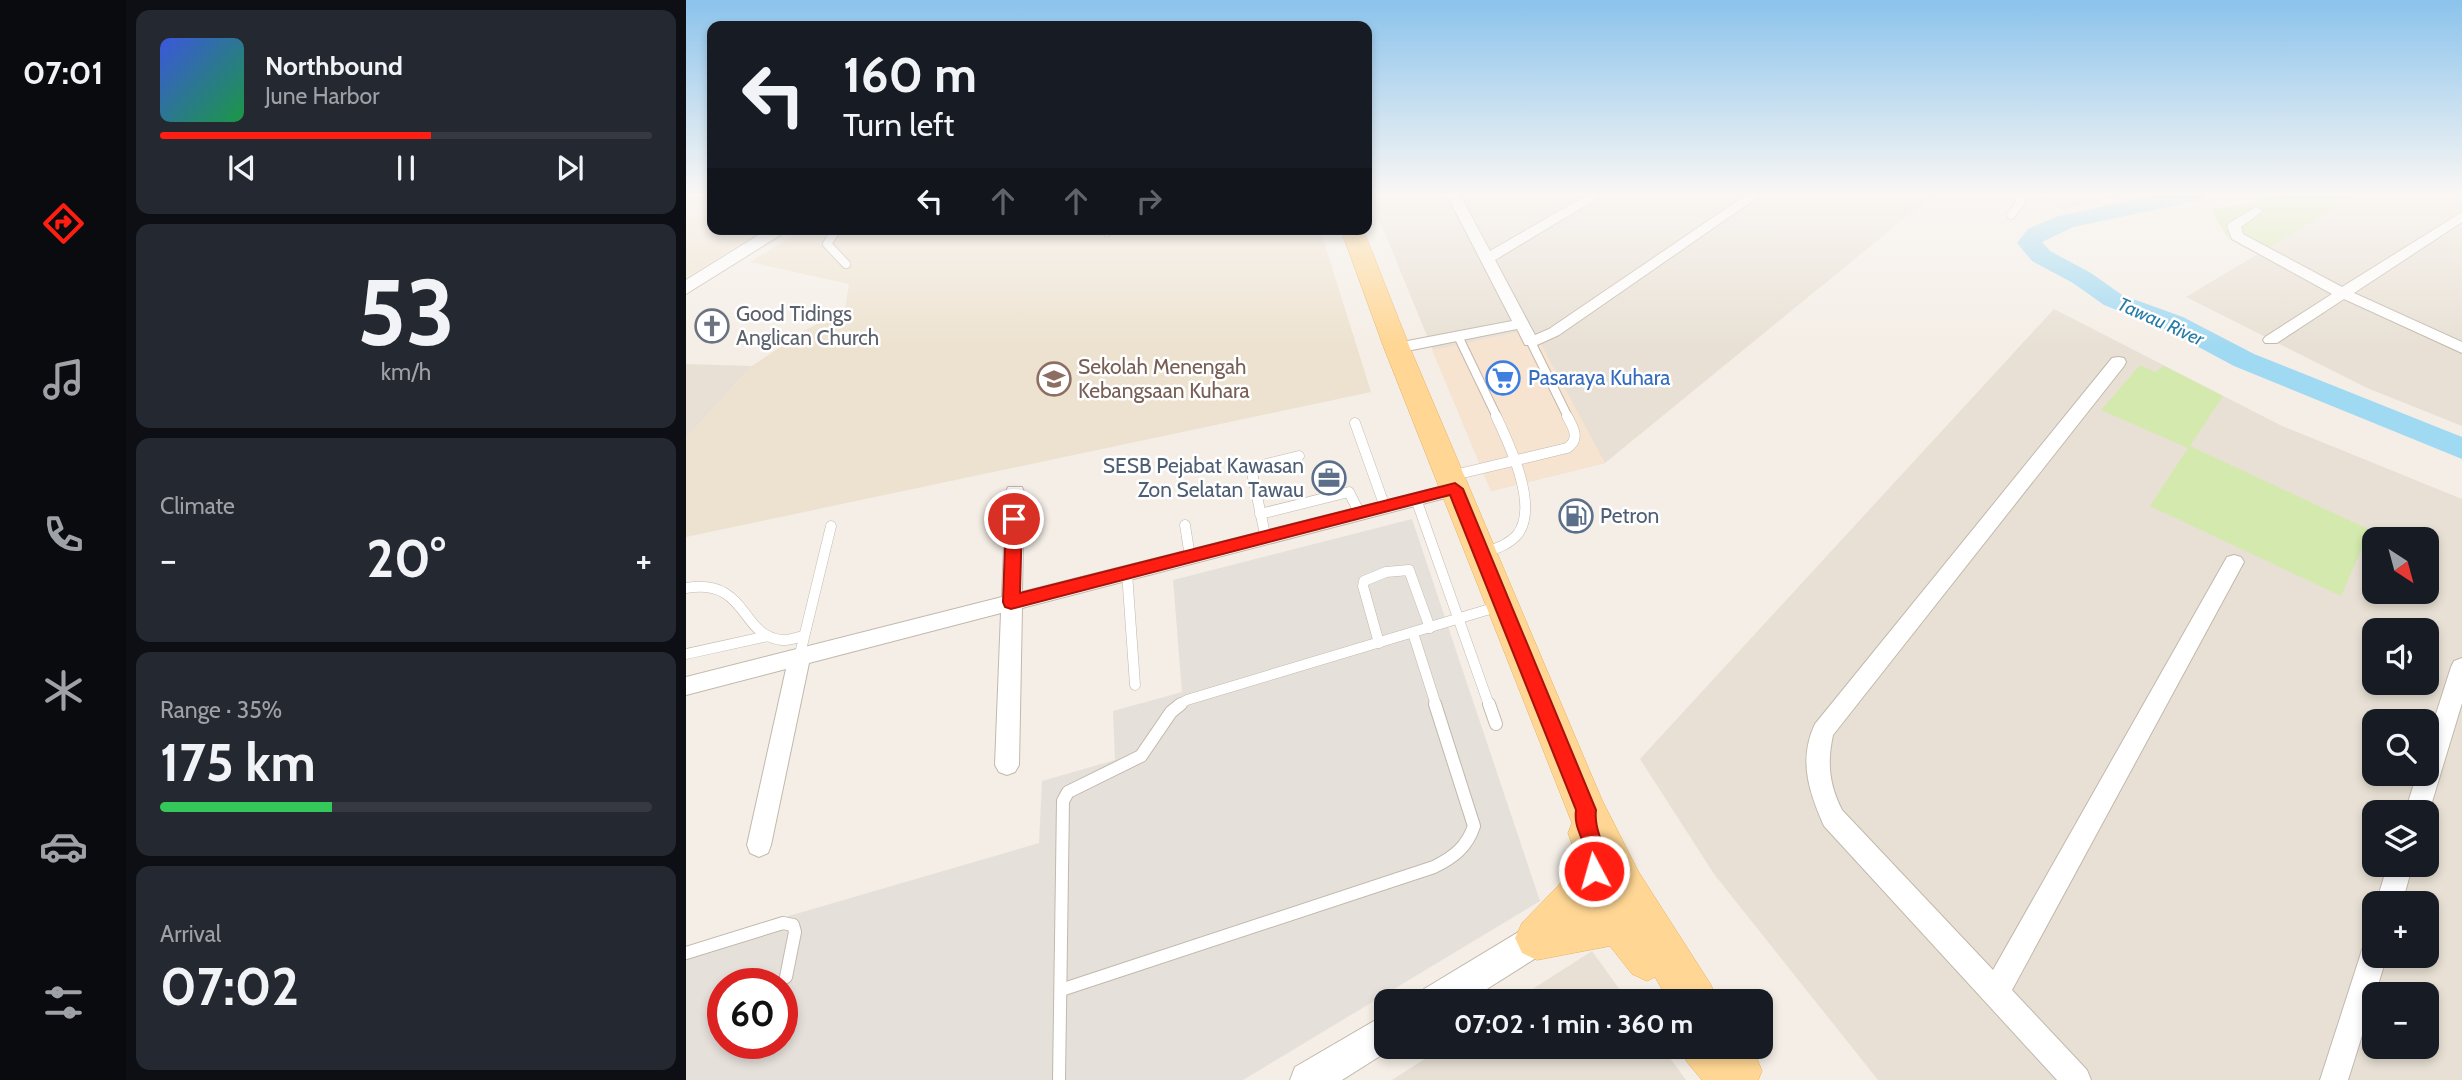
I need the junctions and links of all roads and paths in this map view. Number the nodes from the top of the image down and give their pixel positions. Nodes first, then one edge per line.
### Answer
1 (755, 245) edge
2 (828, 245) edge
3 (1358, 245) edge
4 (1481, 245) edge
5 (1510, 245) edge
6 (1681, 245) edge
7 (2251, 245) edge
8 (2418, 245) edge
9 (1488, 258) junction
10 (846, 264) dead end
11 (686, 288) edge
12 (2344, 294) junction
13 (1521, 324) junction
14 (1458, 336) junction
15 (2272, 341) dead end
16 (1531, 342) junction
17 (1397, 348) junction
18 (2462, 348) edge
19 (2118, 362) dead end
20 (1355, 423) dead end
21 (1299, 456) dead end
22 (1515, 460) junction
23 (1453, 482) junction
24 (1015, 492) dead end
25 (1416, 499) junction
26 (1385, 507) junction
27 (1260, 514) junction
28 (1360, 514) junction
29 (1185, 525) dead end
30 (831, 526) dead end
31 (1266, 539) junction
32 (1480, 554) junction
33 (1190, 557) junction
34 (2234, 562) dead end
35 (1127, 573) junction
36 (686, 588) edge
37 (1011, 602) junction
38 (1501, 606) junction
39 (1458, 618) junction
40 (1430, 628) junction
41 (1413, 633) junction
42 (768, 636) junction
43 (1379, 643) junction
44 (802, 647) junction
45 (686, 654) edge
46 (2462, 670) edge
47 (1135, 685) dead end
48 (686, 686) edge
49 (1496, 724) dead end
50 (1007, 765) dead end
51 (2421, 800) edge
52 (1586, 810) junction
53 (759, 845) dead end
54 (1622, 885) junction
55 (1537, 938) junction
56 (686, 953) edge
57 (788, 968) edge
58 (2369, 968) edge
59 (1455, 989) edge
60 (1666, 989) edge
61 (1687, 989) edge
62 (1061, 990) junction
63 (1996, 992) junction
64 (1374, 1039) edge
65 (1059, 1080) edge
66 (1308, 1080) edge
67 (2077, 1080) edge
68 (2334, 1080) edge

1 - 11 street
2 - 10 lane
3 - 17 main road
4 - 9 street
5 - 9 street
6 - 16 street
7 - 12 street
8 - 12 street
9 - 13 street
12 - 15 street
12 - 18 street
13 - 14 street
13 - 16 street
14 - 17 street
14 - 22 lane
16 - 22 lane
17 - 23 main road
19 - 63 street
20 - 26 lane
21 - 27 lane
22 - 23 lane
22 - 32 lane
23 - 25 street
23 - 32 main road
24 - 37 street
25 - 26 street
25 - 39 lane
26 - 28 street
27 - 28 lane
27 - 31 lane
28 - 31 street
29 - 33 lane
30 - 44 lane
31 - 33 street
32 - 38 main road
33 - 35 street
34 - 63 street
35 - 37 street
35 - 47 lane
36 - 42 lane
37 - 44 street
37 - 50 street
38 - 39 lane
38 - 52 main road
39 - 40 lane
39 - 49 lane
40 - 41 lane
40 - 43 lane
41 - 43 lane
41 - 62 lane
42 - 44 lane
42 - 45 lane
43 - 62 lane
44 - 48 street
44 - 53 street
46 - 51 street
52 - 54 main road
52 - 55 main road
54 - 55 street
54 - 61 main road
55 - 59 street
55 - 60 main road
56 - 57 lane
58 - 68 street
62 - 65 lane
63 - 67 street
64 - 66 street

